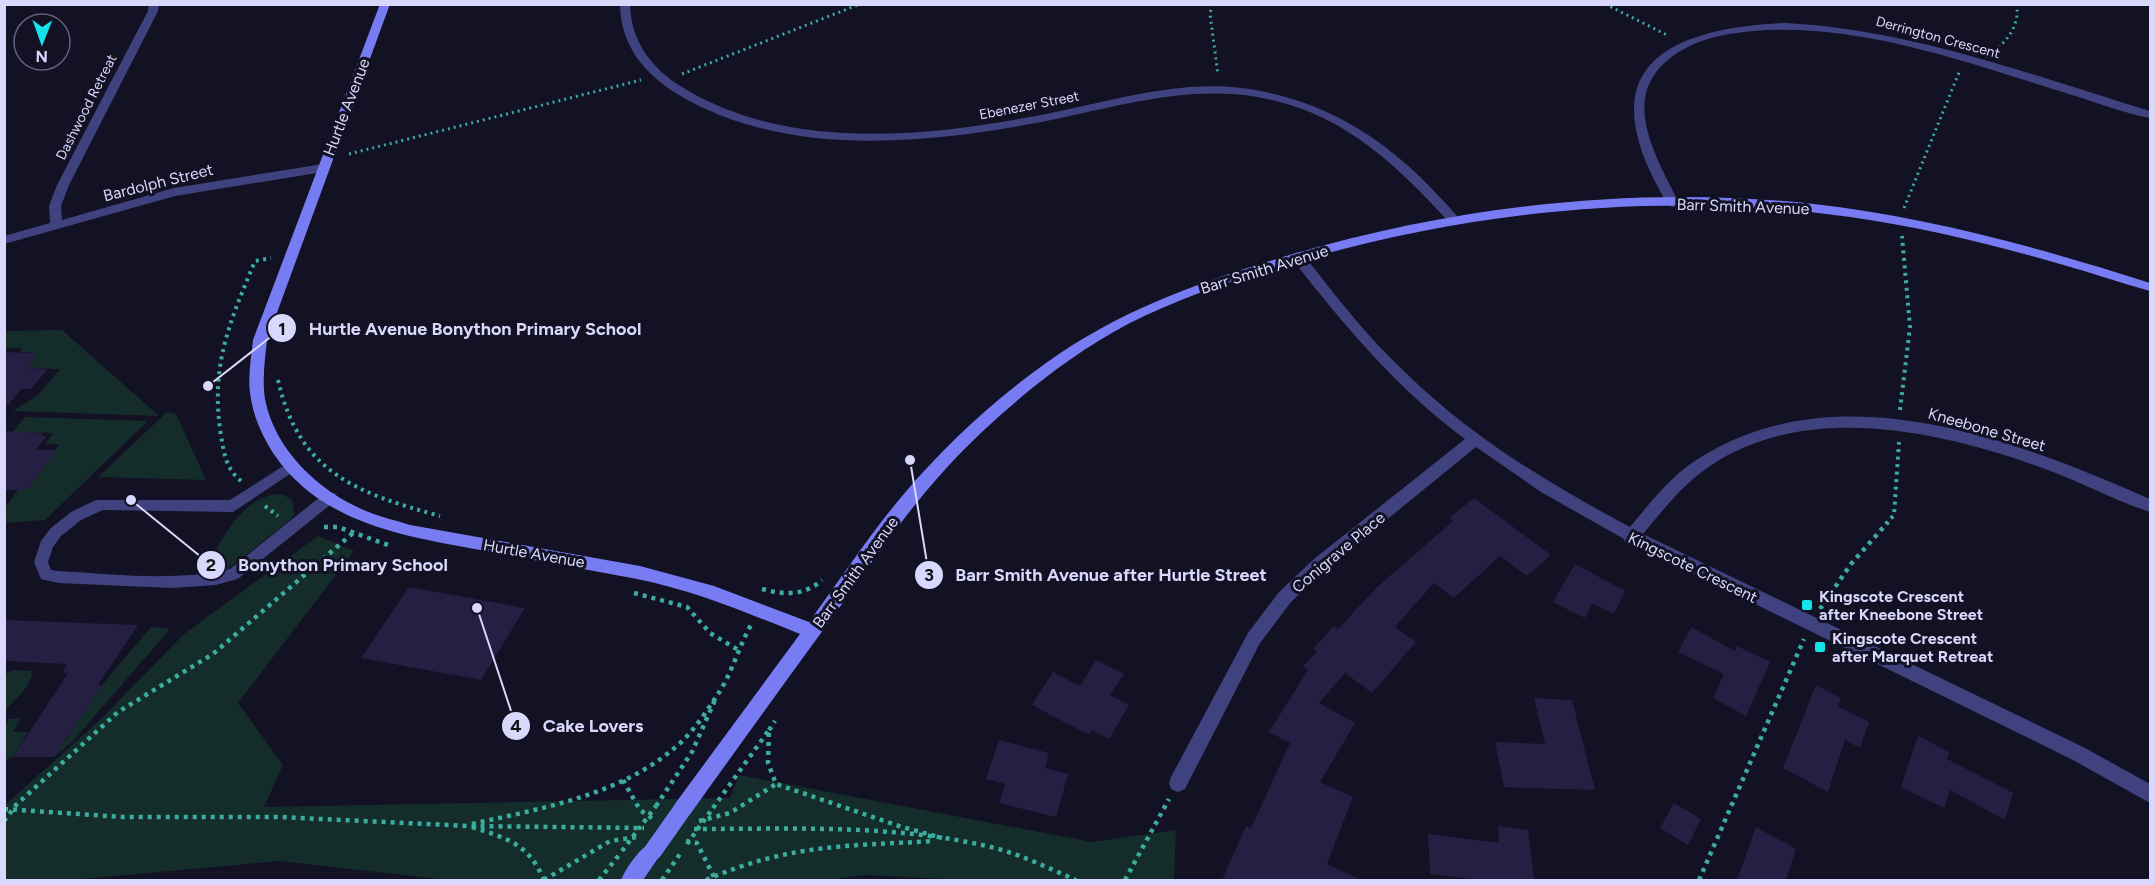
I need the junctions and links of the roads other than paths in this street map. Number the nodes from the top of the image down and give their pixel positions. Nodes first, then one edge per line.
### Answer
1 (154, 4) edge
2 (385, 4) edge
3 (625, 4) edge
4 (2151, 115) edge
5 (323, 168) junction
6 (1673, 203) junction
7 (1455, 222) junction
8 (56, 226) junction
9 (4, 240) edge
10 (1296, 256) junction
11 (2151, 287) edge
12 (1474, 440) junction
13 (291, 466) junction
14 (330, 497) junction
15 (2151, 506) edge
16 (1631, 538) junction
17 (812, 631) junction
18 (1178, 783) road end
19 (2151, 794) edge
20 (631, 880) edge

1 - 8 street, Dashwood Retreat
2 - 5 street, Hurtle Avenue
3 - 7 street, Ebenezer Street
4 - 6 street, Derrington Crescent
5 - 8 street, Bardolph Street
5 - 13 street, Hurtle Avenue
6 - 7 street, Barr Smith Avenue
6 - 11 street, Barr Smith Avenue
7 - 10 street, Barr Smith Avenue
8 - 9 street, Bardolph Street
10 - 12 street, Kingscote Crescent
10 - 17 street, Barr Smith Avenue
12 - 16 street, Kingscote Crescent
12 - 18 street, Conigrave Place
13 - 14 street, Hurtle Avenue
13 - 14 lane
14 - 17 street, Hurtle Avenue
15 - 16 street, Kneebone Street
16 - 19 street, Kingscote Crescent
17 - 20 street, Barr Smith Avenue, bridge

